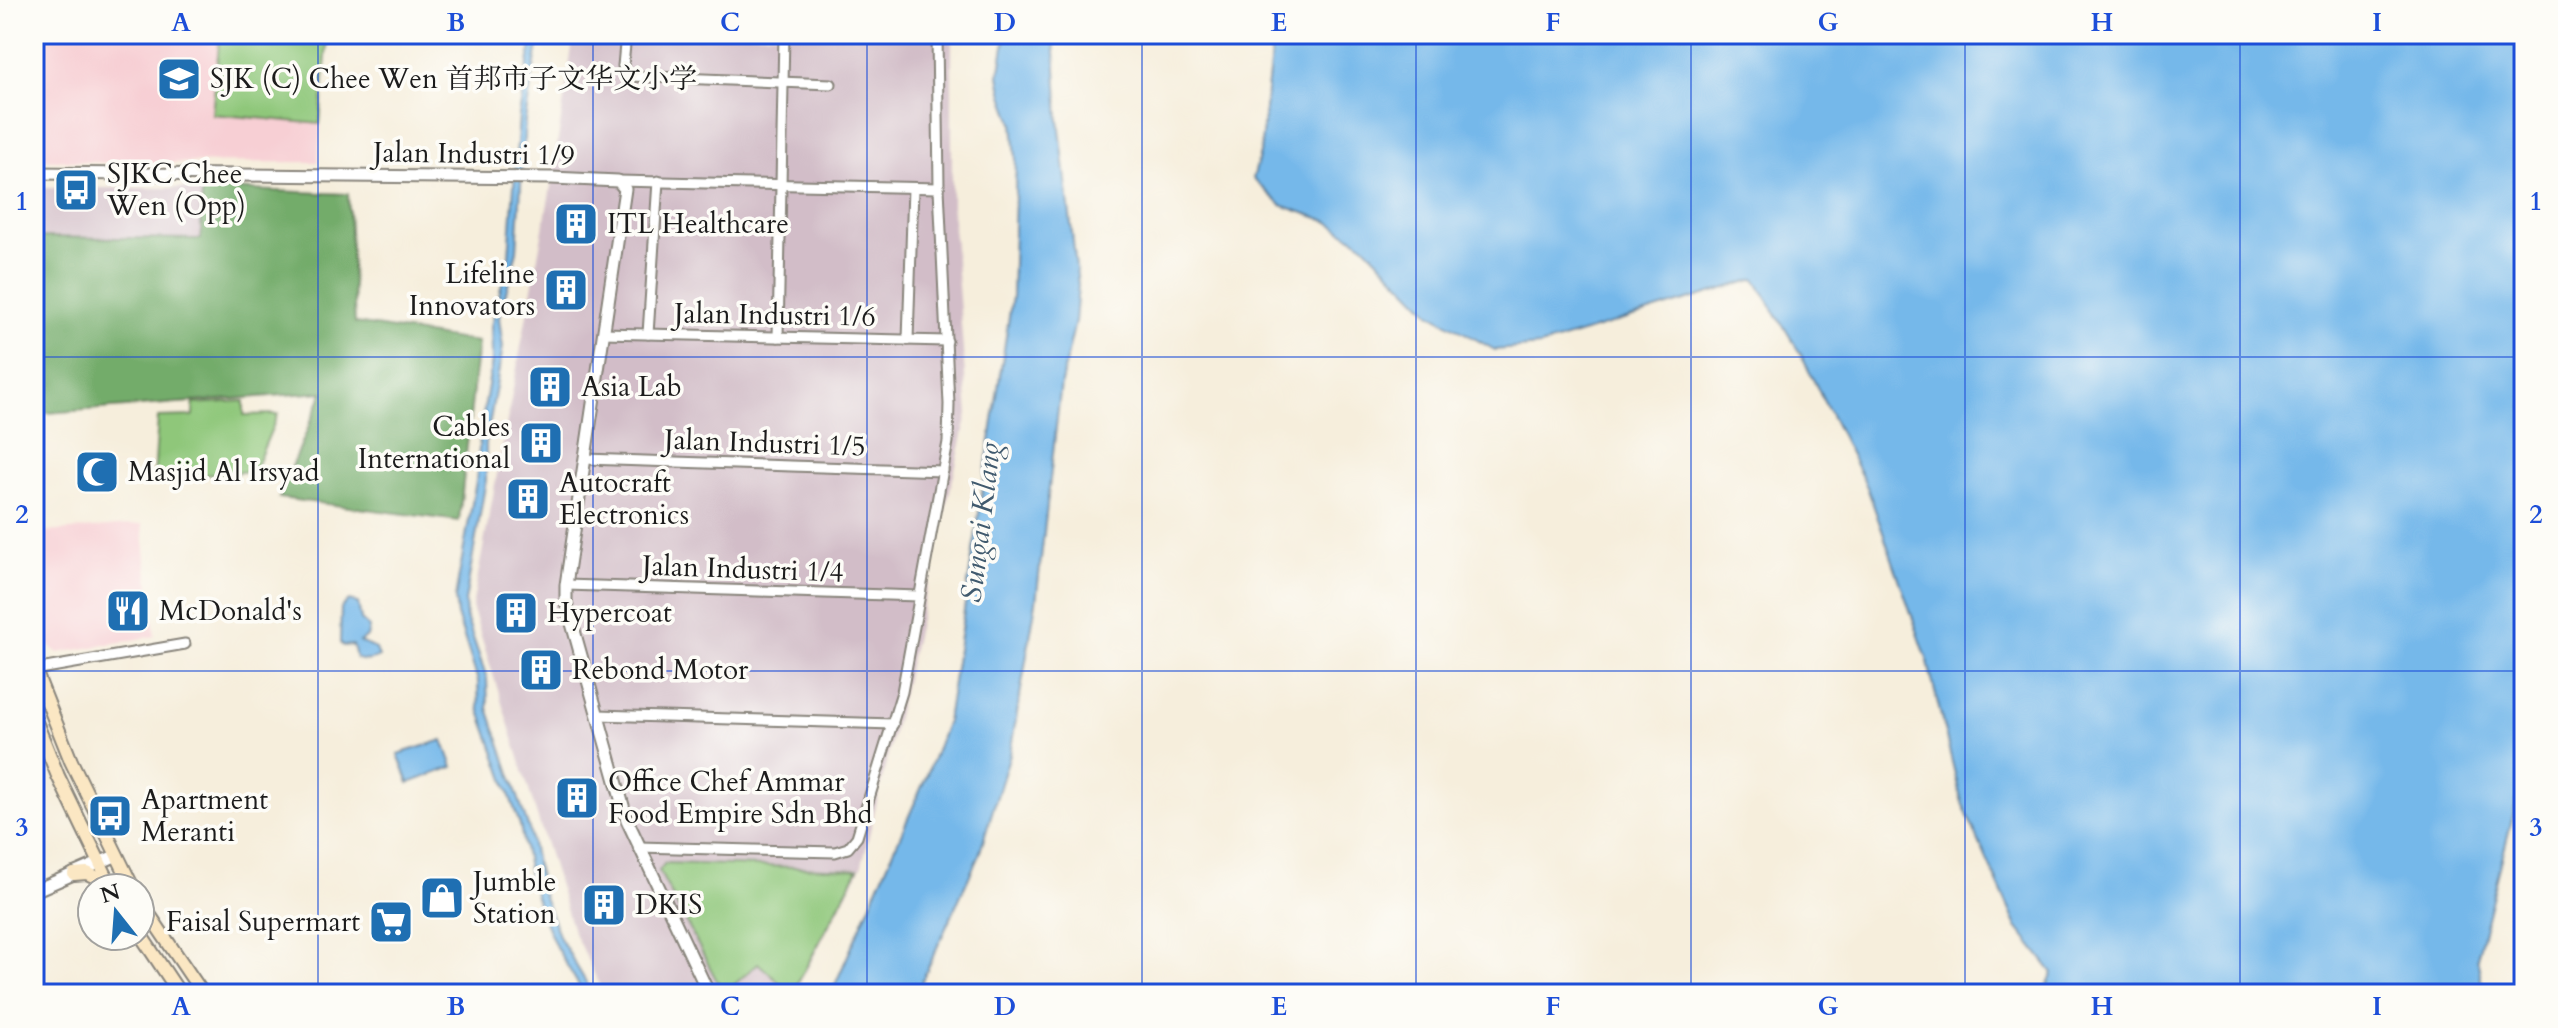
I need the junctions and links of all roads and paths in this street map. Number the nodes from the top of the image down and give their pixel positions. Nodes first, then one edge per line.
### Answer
1 (626, 34) edge
2 (784, 34) edge
3 (937, 34) edge
4 (784, 82) junction
5 (831, 84) dead end
6 (34, 173) edge
7 (618, 181) junction
8 (658, 181) junction
9 (780, 184) junction
10 (913, 188) junction
11 (939, 188) junction
12 (603, 333) junction
13 (648, 334) junction
14 (778, 337) junction
15 (908, 340) junction
16 (947, 341) junction
17 (585, 459) junction
18 (943, 471) junction
19 (566, 585) junction
20 (919, 596) junction
21 (185, 644) dead end
22 (34, 669) edge
23 (598, 715) junction
24 (34, 717) edge
25 (893, 724) junction
26 (87, 837) junction
27 (638, 847) junction
28 (115, 856) junction
29 (99, 862) junction
30 (77, 872) edge
31 (78, 872) edge
32 (104, 872) edge
33 (124, 872) edge
34 (76, 873) edge
35 (34, 891) edge
36 (156, 925) edge
37 (152, 952) edge
38 (180, 994) edge
39 (203, 994) edge
40 (709, 994) edge

1 - 4 street
2 - 4 street
3 - 11 street
4 - 5 street
4 - 9 street
6 - 7 street, Jalan Industri 1/9
7 - 8 street, Jalan Industri 1/9
7 - 12 street
8 - 9 street, Jalan Industri 1/9
8 - 13 street
9 - 10 street, Jalan Industri 1/9
9 - 14 street
10 - 11 street, Jalan Industri 1/9
10 - 15 street
11 - 16 street
12 - 13 street, Jalan Industri 1/6
12 - 17 street
13 - 14 street, Jalan Industri 1/6
14 - 15 street, Jalan Industri 1/6
15 - 16 street, Jalan Industri 1/6
16 - 18 street
17 - 18 street, Jalan Industri 1/5
17 - 19 street
18 - 20 street
19 - 20 street, Jalan Industri 1/4
19 - 23 street
20 - 25 street
21 - 22 street
22 - 28 main road
23 - 25 street
23 - 27 street
24 - 26 main road
25 - 27 street
26 - 29 main road
26 - 30 main road
27 - 40 street
28 - 29 street
28 - 33 main road
29 - 31 street
29 - 32 main road
34 - 35 street
36 - 39 main road
37 - 38 main road

